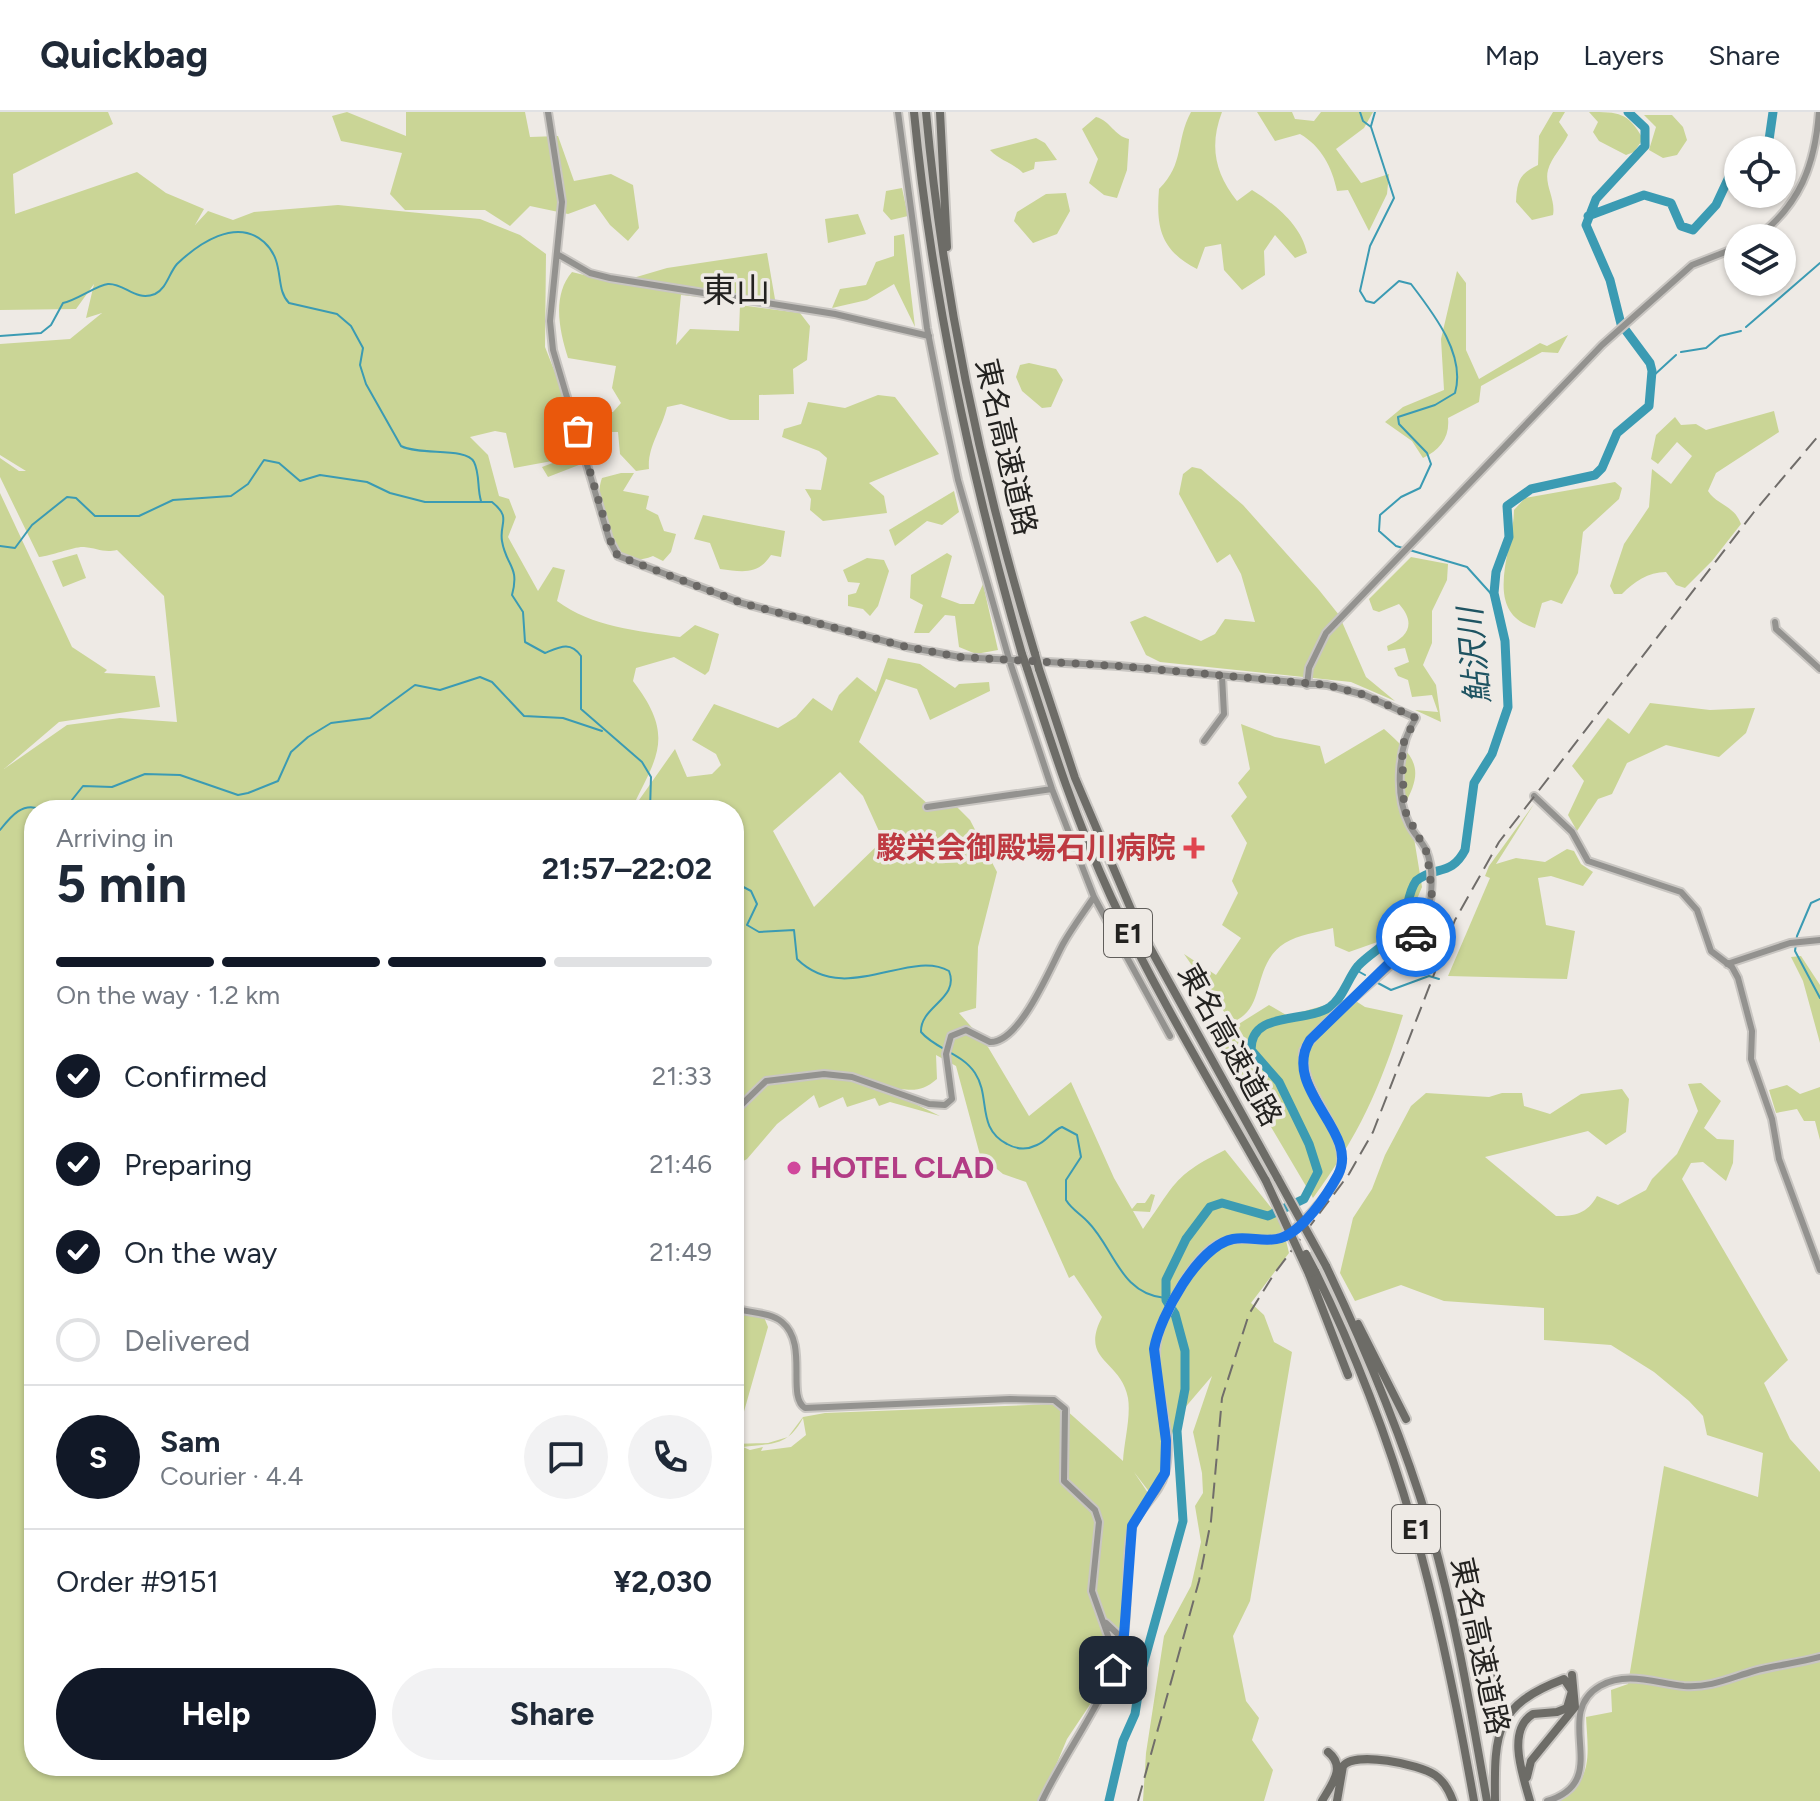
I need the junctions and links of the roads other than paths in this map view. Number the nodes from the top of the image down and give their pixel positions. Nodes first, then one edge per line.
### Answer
1 (548, 112) edge
2 (898, 112) edge
3 (912, 112) edge
4 (926, 112) edge
5 (940, 112) edge
6 (1819, 112) edge
7 (1774, 224) edge
8 (1724, 252) edge
9 (557, 254) junction
10 (951, 306) junction
11 (929, 336) junction
12 (1775, 622) dead end
13 (1009, 659) junction
14 (1820, 669) edge
15 (1222, 676) junction
16 (1307, 685) junction
17 (1204, 741) dead end
18 (1052, 789) junction
19 (1534, 796) dead end
20 (927, 807) dead end
21 (1094, 897) junction
22 (1820, 940) edge
23 (1727, 964) junction
24 (1170, 1036) dead end
25 (744, 1102) edge
26 (1820, 1270) edge
27 (1312, 1272) junction
28 (1333, 1282) junction
29 (744, 1310) edge
30 (1348, 1375) dead end
31 (1406, 1419) dead end
32 (1102, 1617) junction
33 (1123, 1639) junction
34 (1820, 1657) edge
35 (1491, 1659) dead end
36 (1572, 1675) dead end
37 (1096, 1702) junction
38 (1500, 1735) junction
39 (1328, 1752) dead end
40 (1042, 1801) edge
41 (1322, 1801) edge
42 (1337, 1801) edge
43 (1453, 1801) edge
44 (1474, 1801) edge
45 (1487, 1801) edge
46 (1495, 1801) edge
47 (1530, 1801) edge
48 (1547, 1801) edge

1 - 9 street
2 - 11 street
3 - 27 highway, 東名高速道路 / E1, bridge
4 - 10 highway, 東名高速道路 / E1
5 - 10 highway
6 - 7 street
8 - 16 street
9 - 11 street
9 - 13 street
10 - 28 highway, 東名高速道路 / E1, bridge
11 - 13 street
12 - 14 street
13 - 15 street
13 - 18 street
15 - 16 street
15 - 17 street
16 - 33 street
18 - 20 street
18 - 21 street
19 - 23 street
21 - 24 street
21 - 25 street
22 - 23 street
23 - 26 street
27 - 30 highway
27 - 44 highway, 東名高速道路 / E1
28 - 31 highway
28 - 45 highway, 東名高速道路 / E1
29 - 32 street
32 - 33 street
32 - 37 street
33 - 37 street
34 - 48 street
35 - 38 highway
36 - 47 highway
37 - 40 street
38 - 46 highway
38 - 47 highway
39 - 41 highway
42 - 43 highway

